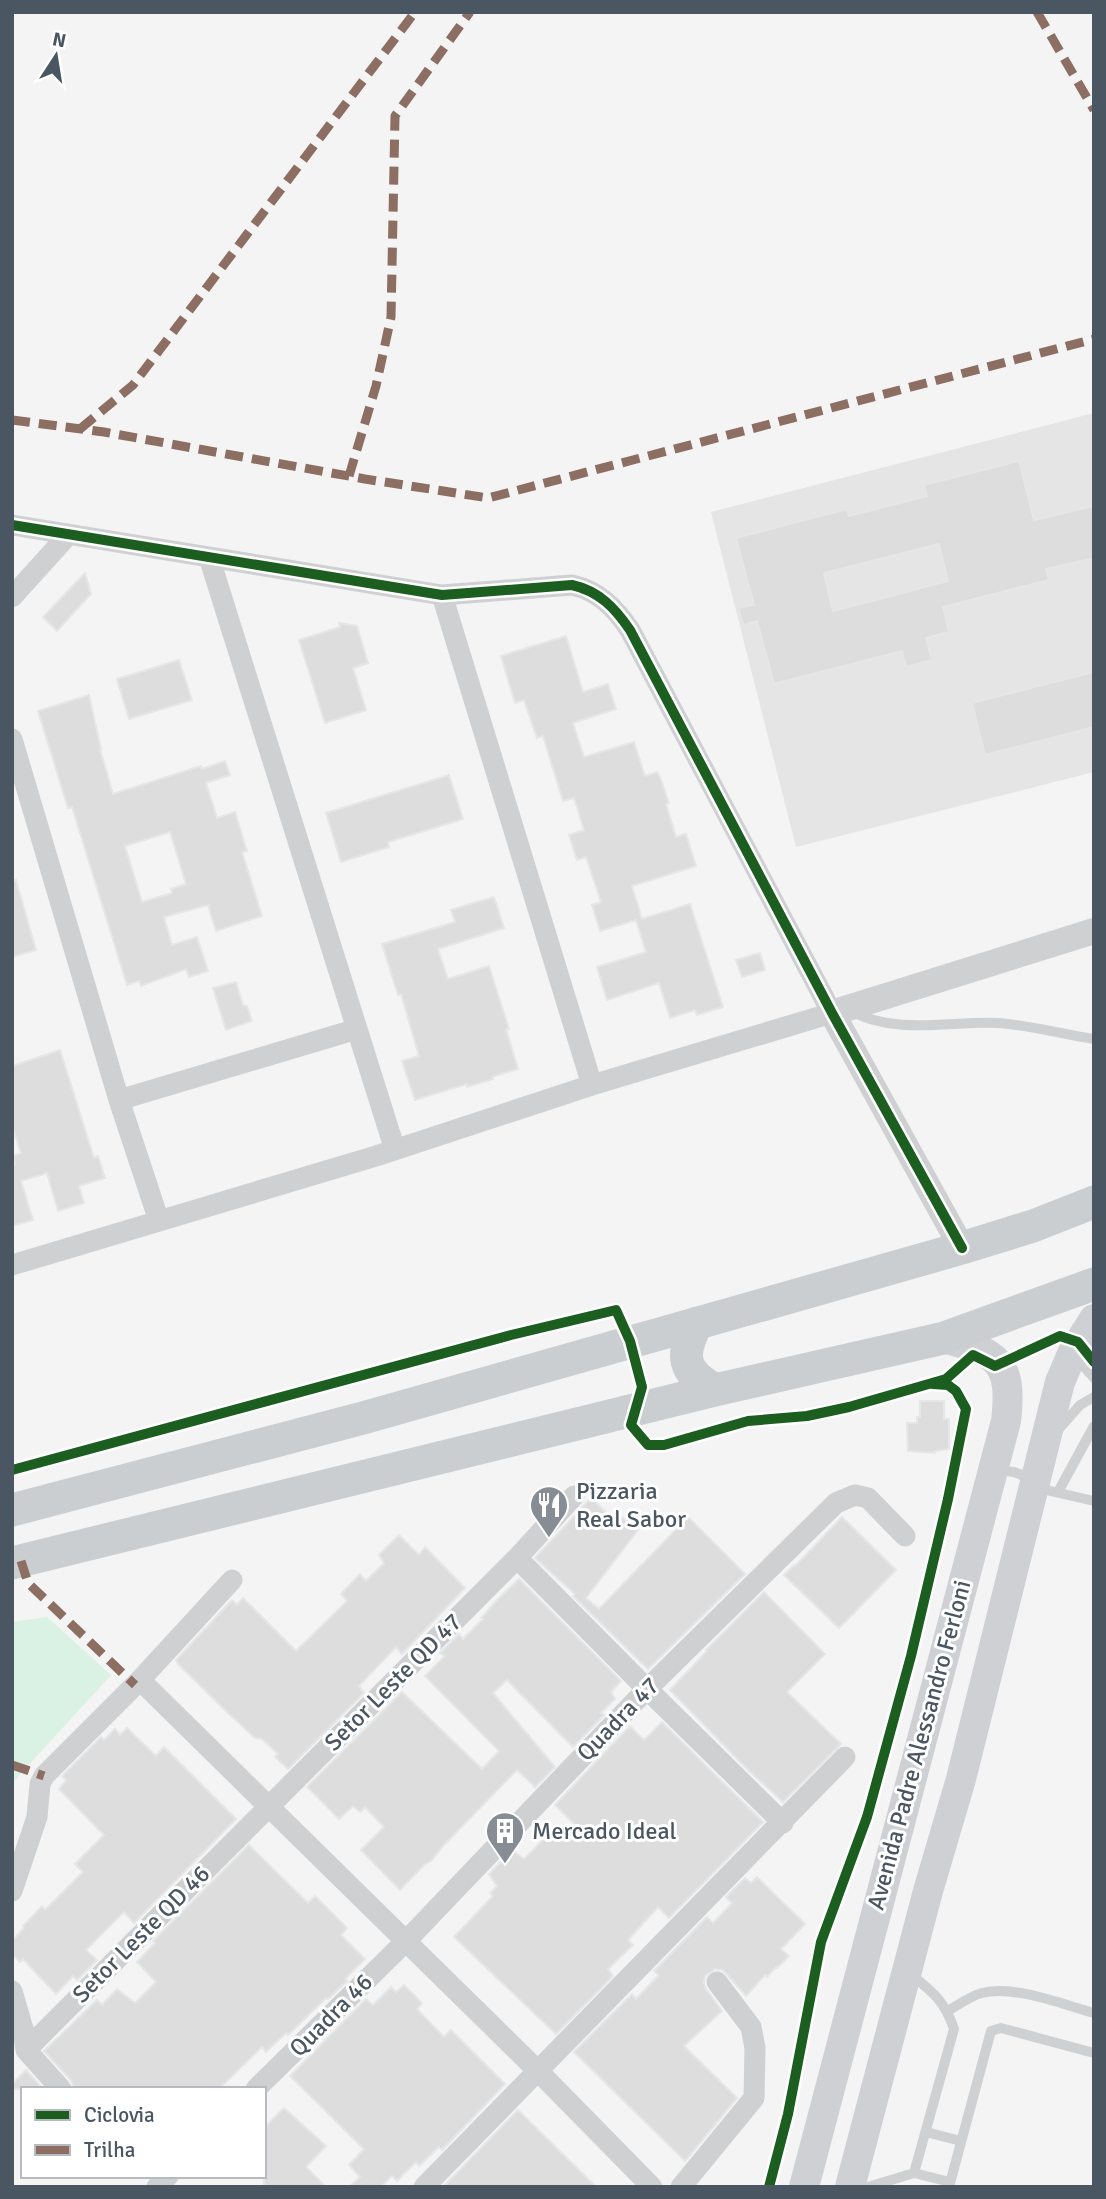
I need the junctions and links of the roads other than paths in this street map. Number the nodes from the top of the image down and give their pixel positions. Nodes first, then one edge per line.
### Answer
1 (12, 525) edge
2 (69, 534) junction
3 (209, 557) junction
4 (442, 595) junction
5 (12, 597) edge
6 (12, 738) edge
7 (1094, 931) edge
8 (840, 1011) junction
9 (356, 1029) junction
10 (1094, 1038) edge
11 (592, 1086) junction
12 (119, 1100) junction
13 (395, 1150) junction
14 (1094, 1202) edge
15 (159, 1221) junction
16 (962, 1248) junction
17 (12, 1265) edge
18 (1094, 1284) edge
19 (1094, 1319) edge
20 (697, 1323) junction
21 (944, 1338) junction
22 (1072, 1354) junction
23 (1094, 1378) edge
24 (715, 1390) junction
25 (1094, 1397) edge
26 (1094, 1426) edge
27 (1042, 1449) junction
28 (988, 1485) junction
29 (1046, 1490) junction
30 (574, 1496) dead end
31 (1094, 1501) edge
32 (12, 1510) edge
33 (905, 1536) dead end
34 (517, 1558) junction
35 (12, 1563) edge
36 (232, 1580) dead end
37 (140, 1680) junction
38 (647, 1689) junction
39 (845, 1757) dead end
40 (268, 1806) junction
41 (783, 1822) junction
42 (884, 1881) junction
43 (12, 1891) edge
44 (928, 1891) junction
45 (406, 1941) junction
46 (907, 1971) junction
47 (717, 1982) dead end
48 (12, 1991) edge
49 (948, 2011) junction
50 (1094, 2013) edge
51 (22, 2053) junction
52 (1094, 2053) edge
53 (538, 2071) junction
54 (59, 2087) edge
55 (258, 2087) edge
56 (819, 2127) junction
57 (926, 2132) junction
58 (863, 2139) junction
59 (961, 2141) junction
60 (914, 2173) junction
61 (949, 2185) edge
62 (424, 2187) edge
63 (652, 2187) edge
64 (681, 2187) edge
65 (804, 2187) edge
66 (850, 2187) edge
67 (868, 2187) edge

1 - 2 street
2 - 3 street
2 - 5 street
3 - 4 street
3 - 9 street
4 - 8 street
4 - 11 street
6 - 12 street
7 - 8 street
8 - 10 lane
8 - 11 street
8 - 16 street
9 - 12 street
9 - 13 street
11 - 13 street
12 - 15 street
13 - 15 street
14 - 16 main road
15 - 17 street
16 - 20 main road
18 - 21 main road
19 - 22 main road, Avenida Padre Alessandro Ferloni
20 - 24 main road
20 - 32 main road
21 - 24 main road
21 - 28 main road, Avenida Padre Alessandro Ferloni
22 - 23 lane
22 - 27 main road, Avenida Padre Alessandro Ferloni
24 - 35 main road
25 - 27 lane
26 - 29 lane
27 - 29 main road, Avenida Padre Alessandro Ferloni
28 - 29 lane
28 - 42 main road, Avenida Padre Alessandro Ferloni
29 - 31 lane
29 - 44 main road, Avenida Padre Alessandro Ferloni
30 - 34 street, Setor Leste QD 47
33 - 38 street, Quadra 47
34 - 38 street
34 - 40 street, Setor Leste QD 47
36 - 37 street
37 - 40 street
37 - 43 street
38 - 41 street
38 - 45 street, Quadra 47
39 - 41 street
40 - 45 street
40 - 51 street, Setor Leste QD 46
41 - 53 street
42 - 44 main road
42 - 56 main road, Avenida Padre Alessandro Ferloni
44 - 46 main road, Avenida Padre Alessandro Ferloni
45 - 53 street
45 - 55 street, Quadra 46
46 - 49 lane
46 - 58 main road, Avenida Padre Alessandro Ferloni
47 - 64 street
48 - 51 street
49 - 50 lane
49 - 57 lane
51 - 54 street
52 - 59 lane
53 - 62 street
53 - 63 street
56 - 58 main road
56 - 65 main road, Avenida Padre Alessandro Ferloni
57 - 59 lane
57 - 60 lane
58 - 66 main road, Avenida Padre Alessandro Ferloni
59 - 61 lane
60 - 61 lane
60 - 67 lane

